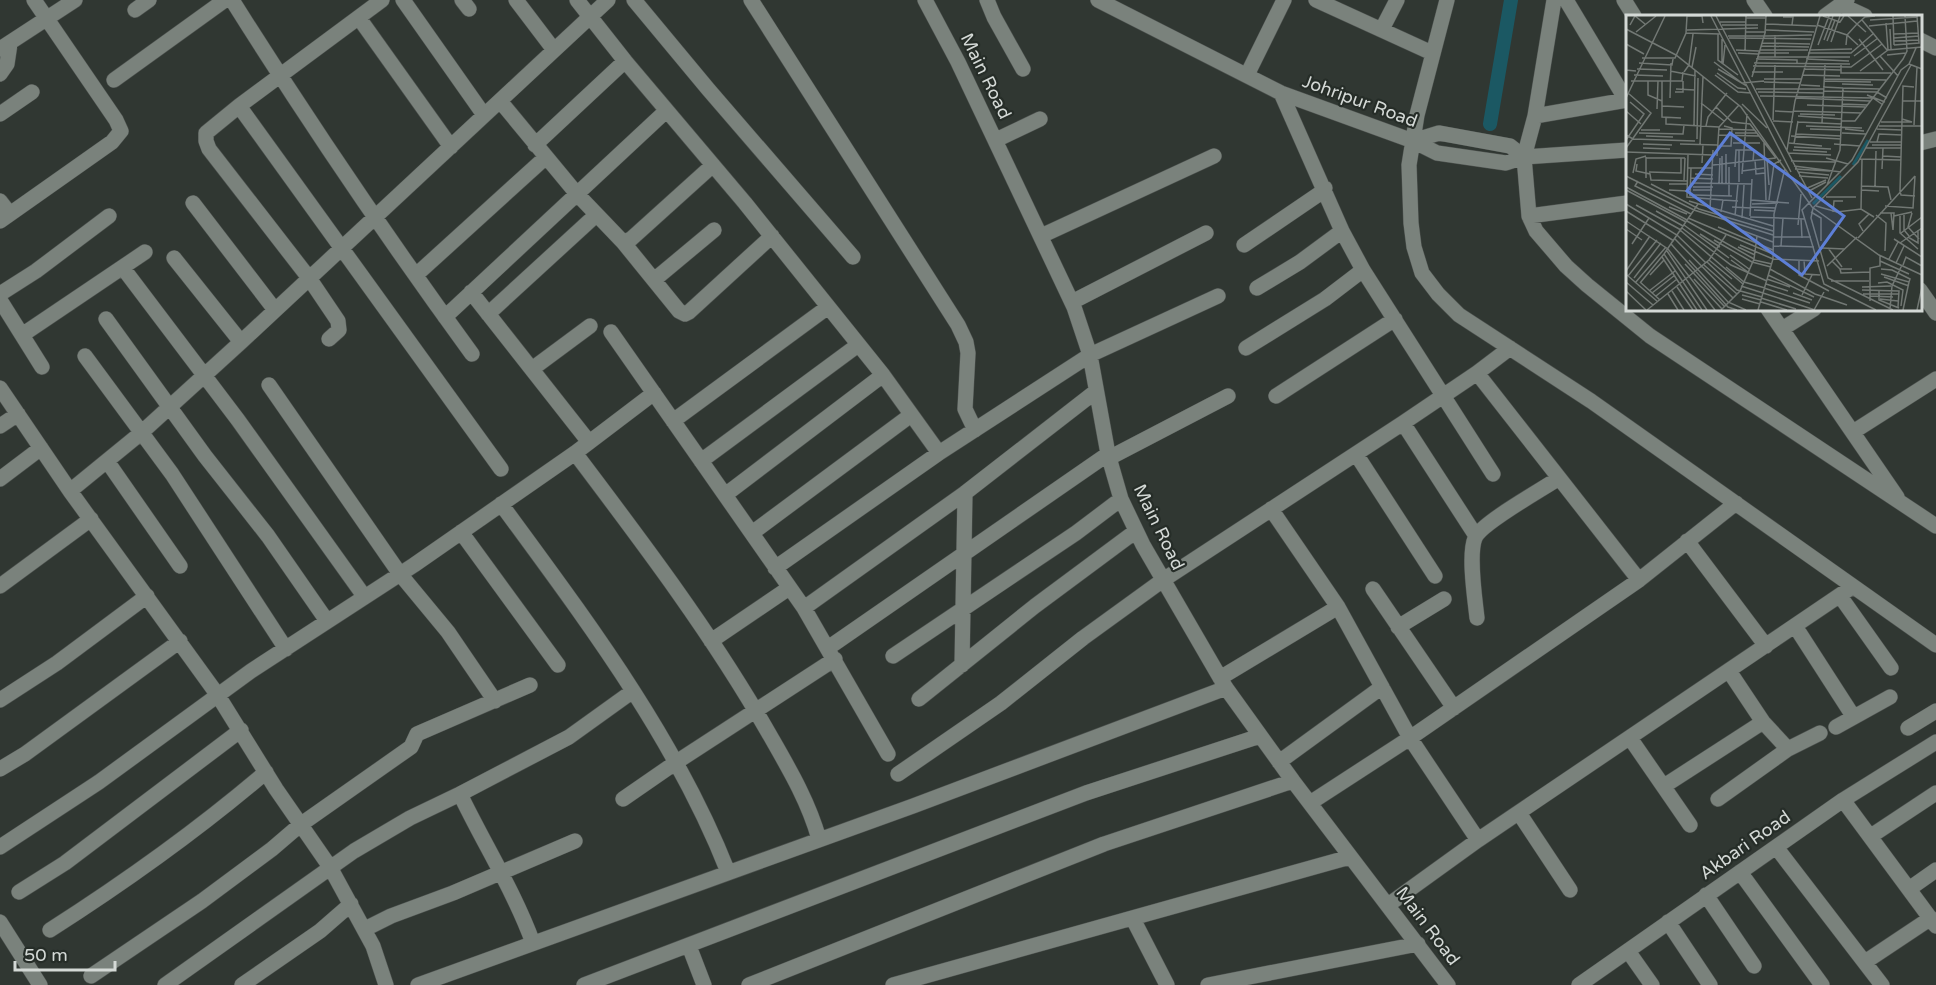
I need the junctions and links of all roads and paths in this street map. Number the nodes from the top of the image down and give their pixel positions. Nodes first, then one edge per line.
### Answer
1 (34, 0) edge
2 (75, 0) edge
3 (149, 0) edge
4 (225, 0) edge
5 (232, 0) edge
6 (382, 0) edge
7 (404, 0) edge
8 (516, 0) edge
9 (577, 0) edge
10 (608, 0) edge
11 (634, 0) edge
12 (751, 0) edge
13 (924, 0) edge
14 (987, 0) edge
15 (1098, 0) edge
16 (1316, 0) edge
17 (1397, 0) edge
18 (1447, 0) edge
19 (1554, 0) edge
20 (1566, 0) edge
21 (1624, 0) edge
22 (1754, 0) edge
23 (1844, 3) edge
24 (1283, 4) edge
25 (1340, 5) edge
26 (135, 10) dead end
27 (1633, 15) edge
28 (1764, 15) edge
29 (1826, 15) edge
30 (1863, 15) edge
31 (590, 17) junction
32 (358, 18) junction
33 (48, 19) junction
34 (1382, 29) junction
35 (1921, 40) edge
36 (5, 47) edge
37 (1936, 48) edge
38 (554, 50) junction
39 (1432, 53) junction
40 (625, 61) junction
41 (1023, 69) dead end
42 (0, 74) edge
43 (280, 75) junction
44 (1247, 75) junction
45 (114, 80) dead end
46 (32, 92) dead end
47 (1281, 93) junction
48 (1626, 98) edge
49 (1626, 100) edge
50 (500, 101) junction
51 (239, 106) junction
52 (666, 111) junction
53 (0, 114) edge
54 (484, 115) junction
55 (1535, 116) junction
56 (1040, 119) dead end
57 (1936, 139) edge
58 (996, 140) junction
59 (1413, 141) junction
60 (1921, 143) edge
61 (535, 145) junction
62 (451, 147) junction
63 (1626, 150) edge
64 (1214, 156) dead end
65 (546, 157) junction
66 (1524, 157) junction
67 (712, 165) junction
68 (1324, 188) junction
69 (577, 194) junction
70 (0, 201) edge
71 (193, 203) dead end
72 (1626, 203) edge
73 (596, 214) junction
74 (109, 216) dead end
75 (1529, 216) junction
76 (5, 217) edge
77 (375, 218) junction
78 (714, 230) dead end
79 (1342, 231) junction
80 (1206, 233) dead end
81 (772, 236) junction
82 (1041, 236) junction
83 (622, 242) junction
84 (1244, 245) dead end
85 (341, 249) junction
86 (145, 252) dead end
87 (853, 256) dead end
88 (174, 258) dead end
89 (123, 268) junction
90 (1363, 270) junction
91 (416, 275) junction
92 (309, 278) junction
93 (654, 280) junction
94 (1257, 288) dead end
95 (1921, 291) edge
96 (471, 292) junction
97 (0, 294) edge
98 (1218, 296) dead end
99 (0, 300) edge
100 (1072, 302) junction
101 (828, 307) junction
102 (275, 310) junction
103 (1769, 310) edge
104 (1812, 310) edge
105 (1936, 313) edge
106 (488, 314) junction
107 (445, 316) junction
108 (106, 319) dead end
109 (1395, 319) junction
110 (590, 326) dead end
111 (1782, 329) junction
112 (611, 332) dead end
113 (22, 335) junction
114 (329, 339) dead end
115 (241, 342) junction
116 (858, 345) junction
117 (1246, 348) dead end
118 (1510, 348) junction
119 (472, 354) dead end
120 (85, 356) dead end
121 (1090, 356) junction
122 (42, 367) dead end
123 (532, 369) junction
124 (1477, 373) junction
125 (204, 375) junction
126 (883, 375) junction
127 (1936, 379) edge
128 (269, 385) dead end
129 (0, 388) edge
130 (1095, 392) junction
131 (654, 393) junction
132 (1228, 396) dead end
133 (1276, 396) dead end
134 (1442, 396) junction
135 (170, 405) junction
136 (18, 414) junction
137 (911, 415) junction
138 (673, 421) junction
139 (1403, 423) junction
140 (0, 426) edge
141 (975, 430) junction
142 (1853, 432) junction
143 (141, 433) junction
144 (589, 442) junction
145 (41, 448) junction
146 (575, 453) junction
147 (939, 453) junction
148 (1356, 454) junction
149 (1108, 456) junction
150 (107, 461) junction
151 (702, 462) junction
152 (501, 469) dead end
153 (1493, 474) dead end
154 (1559, 478) junction
155 (0, 479) edge
156 (70, 491) junction
157 (965, 493) junction
158 (725, 495) junction
159 (1121, 499) junction
160 (1736, 503) junction
161 (501, 504) junction
162 (1902, 504) junction
163 (1271, 509) junction
164 (91, 519) junction
165 (1936, 526) edge
166 (1136, 531) junction
167 (461, 532) junction
168 (752, 533) junction
169 (1476, 536) junction
170 (1687, 541) junction
171 (965, 553) junction
172 (180, 566) dead end
173 (775, 568) junction
174 (400, 574) junction
175 (1435, 576) dead end
176 (1163, 580) junction
177 (1639, 580) junction
178 (0, 586) edge
179 (789, 588) junction
180 (1373, 589) dead end
181 (1846, 591) junction
182 (147, 596) junction
183 (364, 596) junction
184 (1444, 599) dead end
185 (1338, 607) junction
186 (804, 608) junction
187 (962, 609) junction
188 (1477, 618) dead end
189 (327, 621) junction
190 (1795, 626) junction
191 (1398, 627) junction
192 (180, 641) junction
193 (711, 641) junction
194 (1936, 645) edge
195 (1766, 646) junction
196 (286, 650) junction
197 (831, 653) junction
198 (893, 656) dead end
199 (558, 665) dead end
200 (962, 665) junction
201 (1891, 668) dead end
202 (1729, 671) junction
203 (1223, 683) junction
204 (530, 686) dead end
205 (1382, 687) junction
206 (633, 691) junction
207 (218, 694) junction
208 (1890, 697) dead end
209 (919, 699) dead end
210 (0, 700) edge
211 (495, 701) junction
212 (1454, 708) junction
213 (756, 709) junction
214 (1936, 711) edge
215 (1853, 716) junction
216 (1763, 722) junction
217 (1836, 728) dead end
218 (1908, 728) dead end
219 (241, 730) junction
220 (1820, 733) dead end
221 (1260, 736) junction
222 (1410, 738) junction
223 (1630, 738) junction
224 (1936, 742) edge
225 (1788, 749) junction
226 (888, 754) dead end
227 (1279, 762) junction
228 (675, 763) junction
229 (0, 769) edge
230 (266, 772) junction
231 (898, 774) dead end
232 (1293, 782) junction
233 (1664, 786) junction
234 (1936, 793) edge
235 (460, 794) junction
236 (623, 799) dead end
237 (1718, 799) dead end
238 (1843, 800) junction
239 (1310, 803) junction
240 (1519, 813) junction
241 (300, 825) junction
242 (1690, 825) dead end
243 (1870, 836) junction
244 (819, 839) junction
245 (1478, 840) junction
246 (574, 841) dead end
247 (0, 847) edge
248 (1776, 847) junction
249 (1350, 856) junction
250 (330, 867) junction
251 (1936, 870) edge
252 (728, 872) junction
253 (1740, 872) junction
254 (502, 873) junction
255 (1909, 889) junction
256 (1570, 890) dead end
257 (19, 892) dead end
258 (1706, 895) junction
259 (351, 904) junction
260 (1388, 905) junction
261 (1133, 919) junction
262 (0, 922) edge
263 (1668, 922) junction
264 (1933, 922) edge
265 (364, 929) junction
266 (50, 930) dead end
267 (533, 943) junction
268 (1418, 944) junction
269 (689, 946) junction
270 (1628, 951) junction
271 (1864, 962) junction
272 (1754, 966) dead end
273 (91, 976) dead end
274 (1589, 983) edge
275 (40, 985) edge
276 (165, 985) edge
277 (242, 985) edge
278 (386, 985) edge
279 (418, 985) edge
280 (584, 985) edge
281 (704, 985) edge
282 (748, 985) edge
283 (892, 985) edge
284 (1167, 985) edge
285 (1208, 985) edge
286 (1448, 985) edge
287 (1652, 985) edge
288 (1710, 985) edge
289 (1822, 985) edge
290 (1882, 985) edge

1 - 33 street
2 - 33 street
3 - 26 street
4 - 45 street
5 - 43 street
6 - 32 street
7 - 54 street
8 - 38 street
9 - 31 street
10 - 31 street
11 - 87 street
12 - 141 street
13 - 58 street, Main Road
14 - 41 street
15 - 44 street, Johripur Road
16 - 25 street
17 - 34 street
18 - 39 street
19 - 55 street
20 - 48 street
21 - 27 street
22 - 28 street
23 - 29 street
23 - 30 street
24 - 44 street
25 - 34 street
31 - 38 street
31 - 40 street
32 - 43 street
32 - 62 street
33 - 36 street
33 - 76 street
34 - 39 street
35 - 37 street
36 - 42 street
38 - 50 street
39 - 59 street
40 - 52 street
40 - 61 street
43 - 51 street
43 - 77 street
44 - 47 street, Johripur Road
46 - 53 street
47 - 59 street, Johripur Road
47 - 68 street
49 - 55 street
50 - 54 street
50 - 61 street
51 - 85 street
51 - 92 street
52 - 67 street
52 - 69 street
54 - 62 street
55 - 66 street
56 - 58 street
57 - 60 street
58 - 82 street, Main Road
59 - 66 street, Johripur Road
59 - 66 street
59 - 118 street
61 - 65 street
62 - 77 street
63 - 66 street, Johripur Road
64 - 82 street
65 - 69 street
65 - 91 street
66 - 75 street
67 - 81 street
67 - 83 street
68 - 79 street
68 - 84 street
69 - 73 street
69 - 96 street
70 - 76 street
71 - 102 street
72 - 75 street
73 - 83 street
73 - 106 street
74 - 97 street
75 - 162 street
77 - 85 street
77 - 91 street
78 - 93 street
79 - 90 street
79 - 94 street
80 - 100 street
81 - 93 street
81 - 101 street
82 - 100 street, Main Road
83 - 93 street
85 - 92 street
85 - 152 street
86 - 89 street
88 - 115 street
89 - 113 street
89 - 125 street
90 - 109 street
90 - 117 street
91 - 107 street
92 - 102 street
92 - 114 street
95 - 105 street
96 - 106 street
96 - 107 street
98 - 121 street
99 - 113 street
100 - 121 street, Main Road
101 - 116 street
101 - 138 street
102 - 115 street
103 - 111 street
104 - 111 street
106 - 123 street
107 - 119 street
108 - 135 street
109 - 133 street
109 - 134 street
110 - 123 street
111 - 142 street
112 - 131 street
113 - 122 street
115 - 125 street
116 - 126 street
116 - 151 street
118 - 124 street
118 - 160 street
120 - 143 street
121 - 130 street, Main Road
121 - 141 street
123 - 144 street
124 - 134 street
124 - 154 street
125 - 135 street
125 - 183 street
126 - 137 street
126 - 158 street
127 - 142 street
128 - 174 street
129 - 136 street
130 - 149 street, Main Road
130 - 157 street
131 - 138 street
131 - 144 street
132 - 149 street
134 - 139 street
134 - 153 street
135 - 143 street
135 - 189 street
136 - 140 street
136 - 145 street
137 - 147 street
137 - 168 street
138 - 151 street
139 - 148 street
139 - 169 street
141 - 147 street
142 - 162 street
143 - 150 street
143 - 196 street
144 - 146 street
145 - 155 street
145 - 156 street
146 - 161 street
146 - 193 street
147 - 173 street
148 - 163 street
148 - 175 street
149 - 159 street, Main Road
149 - 171 street
150 - 156 street
150 - 172 street
151 - 158 street
154 - 169 street
154 - 177 street
156 - 164 street
157 - 171 street
157 - 186 street
158 - 168 street
159 - 166 street, Main Road
159 - 187 street
160 - 170 street
160 - 181 street
161 - 167 street
161 - 206 street
162 - 165 street
163 - 176 street
163 - 185 street
164 - 178 street
164 - 182 street
166 - 176 street, Main Road
166 - 200 street
167 - 174 street
167 - 199 street
168 - 173 street
169 - 188 street
170 - 177 street
170 - 195 street
171 - 187 street
171 - 197 street
173 - 179 street
174 - 183 street
174 - 211 street
176 - 203 street, Main Road
176 - 231 street
177 - 212 street
179 - 186 street
179 - 193 street
180 - 191 street
181 - 190 street
181 - 194 street
181 - 201 street
182 - 192 street
182 - 210 street
183 - 189 street
184 - 191 street
185 - 203 street
185 - 205 street
186 - 197 street
187 - 198 street
187 - 200 street
189 - 196 street
190 - 195 street
190 - 215 street
191 - 212 street
192 - 207 street
192 - 229 street
193 - 213 street
195 - 202 street
196 - 207 street
197 - 213 street
197 - 226 street
200 - 209 street
202 - 216 street
202 - 223 street
203 - 221 street, Main Road
203 - 244 street
204 - 211 street
205 - 222 street
205 - 227 street
206 - 228 street
206 - 235 street
207 - 219 street
207 - 247 street
208 - 215 street
211 - 241 street
212 - 222 street
213 - 228 street
213 - 244 street
214 - 218 street
215 - 217 street
216 - 225 street
216 - 233 street
219 - 230 street
219 - 257 street
220 - 225 street
221 - 227 street, Main Road
221 - 269 street
222 - 239 street
222 - 245 street
223 - 233 street
223 - 240 street
224 - 238 street, Akbari Road
225 - 237 street
227 - 232 street, Main Road
228 - 236 street
228 - 252 street
230 - 241 street
230 - 266 street
232 - 239 street, Main Road
232 - 282 street
233 - 242 street
234 - 243 street
235 - 250 street
235 - 254 street
238 - 243 street
238 - 248 street, Akbari Road
239 - 249 street, Main Road
240 - 245 street
240 - 256 street
241 - 250 street
241 - 273 street
243 - 255 street
244 - 252 street
245 - 260 street
246 - 254 street
248 - 253 street, Akbari Road
248 - 271 street
249 - 260 street, Main Road
249 - 261 street
250 - 259 street
250 - 276 street
251 - 255 street
252 - 267 street
253 - 258 street, Akbari Road
253 - 289 street
254 - 265 street
254 - 267 street
255 - 264 street
258 - 263 street, Akbari Road
258 - 272 street
259 - 265 street
259 - 277 street
260 - 268 street, Main Road
261 - 283 street
261 - 284 street
262 - 275 street
263 - 270 street, Akbari Road
263 - 288 street
264 - 271 street
265 - 278 street
267 - 279 street
268 - 285 street
268 - 286 street, Main Road
269 - 280 street
269 - 281 street
270 - 274 street, Akbari Road
270 - 287 street
271 - 290 street

